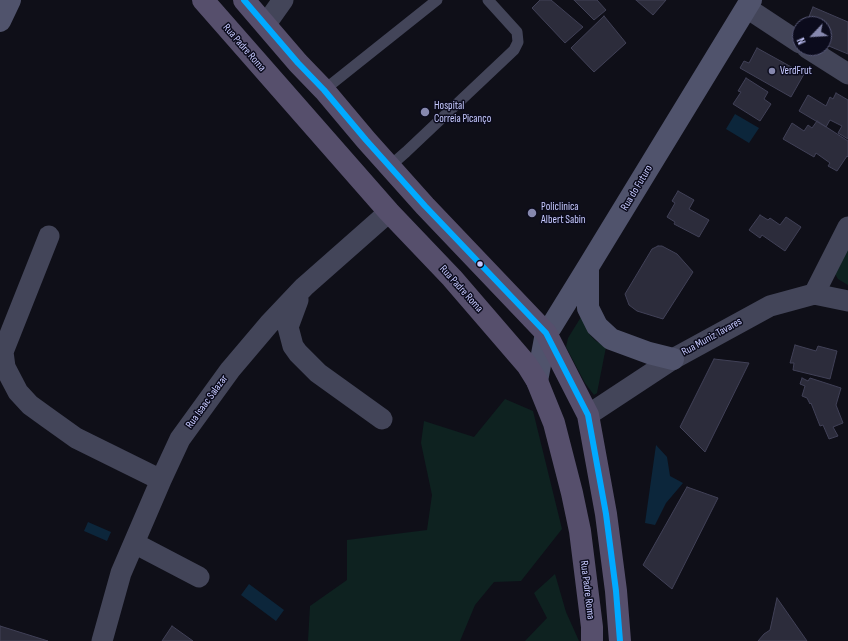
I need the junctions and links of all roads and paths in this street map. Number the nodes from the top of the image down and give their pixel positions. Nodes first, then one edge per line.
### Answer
1 (10, 0) edge
2 (203, 0) edge
3 (244, 0) edge
4 (283, 0) edge
5 (438, 0) edge
6 (488, 0) edge
7 (749, 4) edge
8 (0, 21) edge
9 (266, 24) junction
10 (792, 38) edge
11 (820, 56) edge
12 (848, 74) edge
13 (324, 90) junction
14 (390, 166) junction
15 (389, 212) junction
16 (848, 227) edge
17 (49, 236) dead end
18 (588, 268) junction
19 (304, 287) junction
20 (814, 294) junction
21 (848, 301) edge
22 (546, 333) junction
23 (673, 359) junction
24 (537, 381) junction
25 (588, 415) junction
26 (382, 419) dead end
27 (160, 480) junction
28 (134, 543) junction
29 (199, 577) dead end
30 (102, 641) edge
31 (592, 641) edge
32 (620, 641) edge

1 - 8 street
2 - 15 main road, Rua Padre Roma
3 - 9 main road
4 - 9 street
5 - 13 lane
6 - 14 lane
7 - 10 street
7 - 18 street, Rua do Futuro
9 - 13 main road
11 - 12 street
13 - 14 main road
14 - 22 main road
15 - 19 street, Rua Isaac Salazar
15 - 24 main road, Rua Padre Roma
16 - 20 street
17 - 27 street
18 - 22 street, Rua do Futuro
18 - 23 street
19 - 26 street
19 - 27 street, Rua Isaac Salazar
20 - 21 street, Rua Muniz Tavares
20 - 23 street, Rua Muniz Tavares
22 - 24 street, Rua do Futuro
22 - 25 main road
23 - 25 street, Rua Muniz Tavares
24 - 31 main road, Rua Padre Roma
25 - 32 main road
27 - 28 street, Rua Isaac Salazar
28 - 29 street
28 - 30 street, Rua Isaac Salazar

